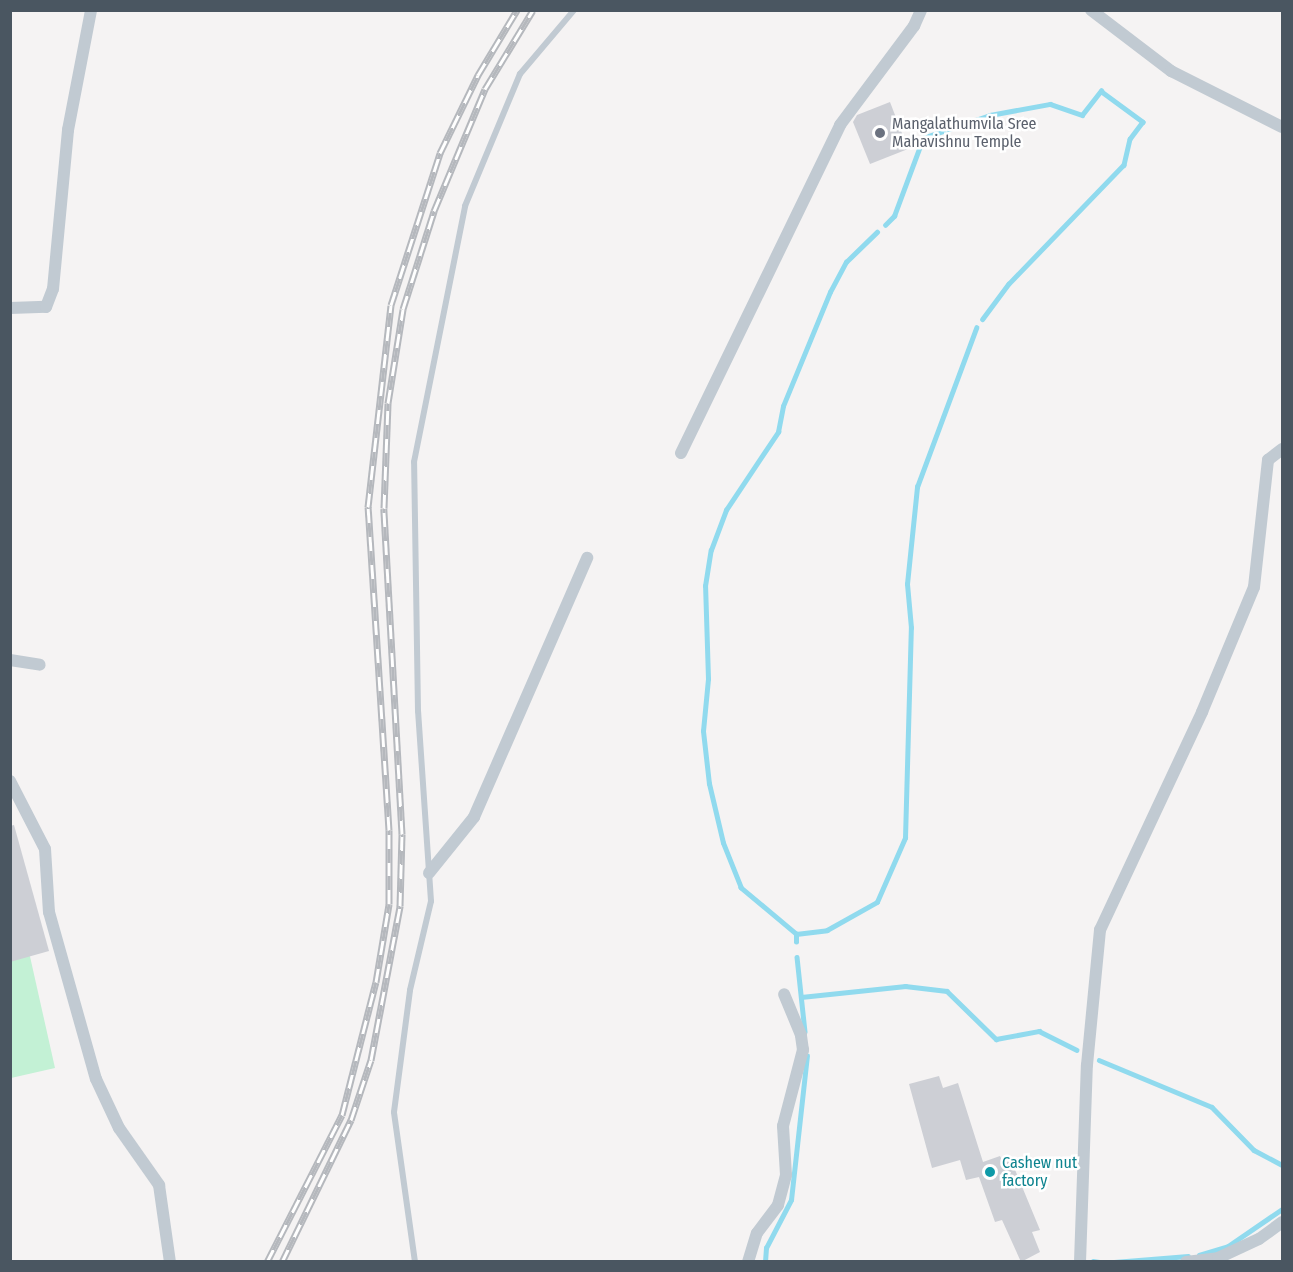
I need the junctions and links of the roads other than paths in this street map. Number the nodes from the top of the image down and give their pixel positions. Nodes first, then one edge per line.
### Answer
1 (91, 10) edge
2 (574, 10) edge
3 (921, 10) edge
4 (1091, 10) edge
5 (1282, 127) edge
6 (10, 308) edge
7 (1282, 449) edge
8 (681, 453) dead end
9 (587, 558) dead end
10 (10, 660) edge
11 (40, 665) dead end
12 (10, 781) edge
13 (429, 873) junction
14 (784, 994) dead end
15 (1282, 1222) edge
16 (170, 1262) edge
17 (415, 1262) edge
18 (748, 1262) edge
19 (1080, 1262) edge
20 (1186, 1262) edge

1 - 6 street
2 - 13 lane
3 - 8 street
4 - 5 street
7 - 19 street
9 - 13 street
10 - 11 street
12 - 16 street
13 - 17 lane
14 - 18 street
15 - 20 street

